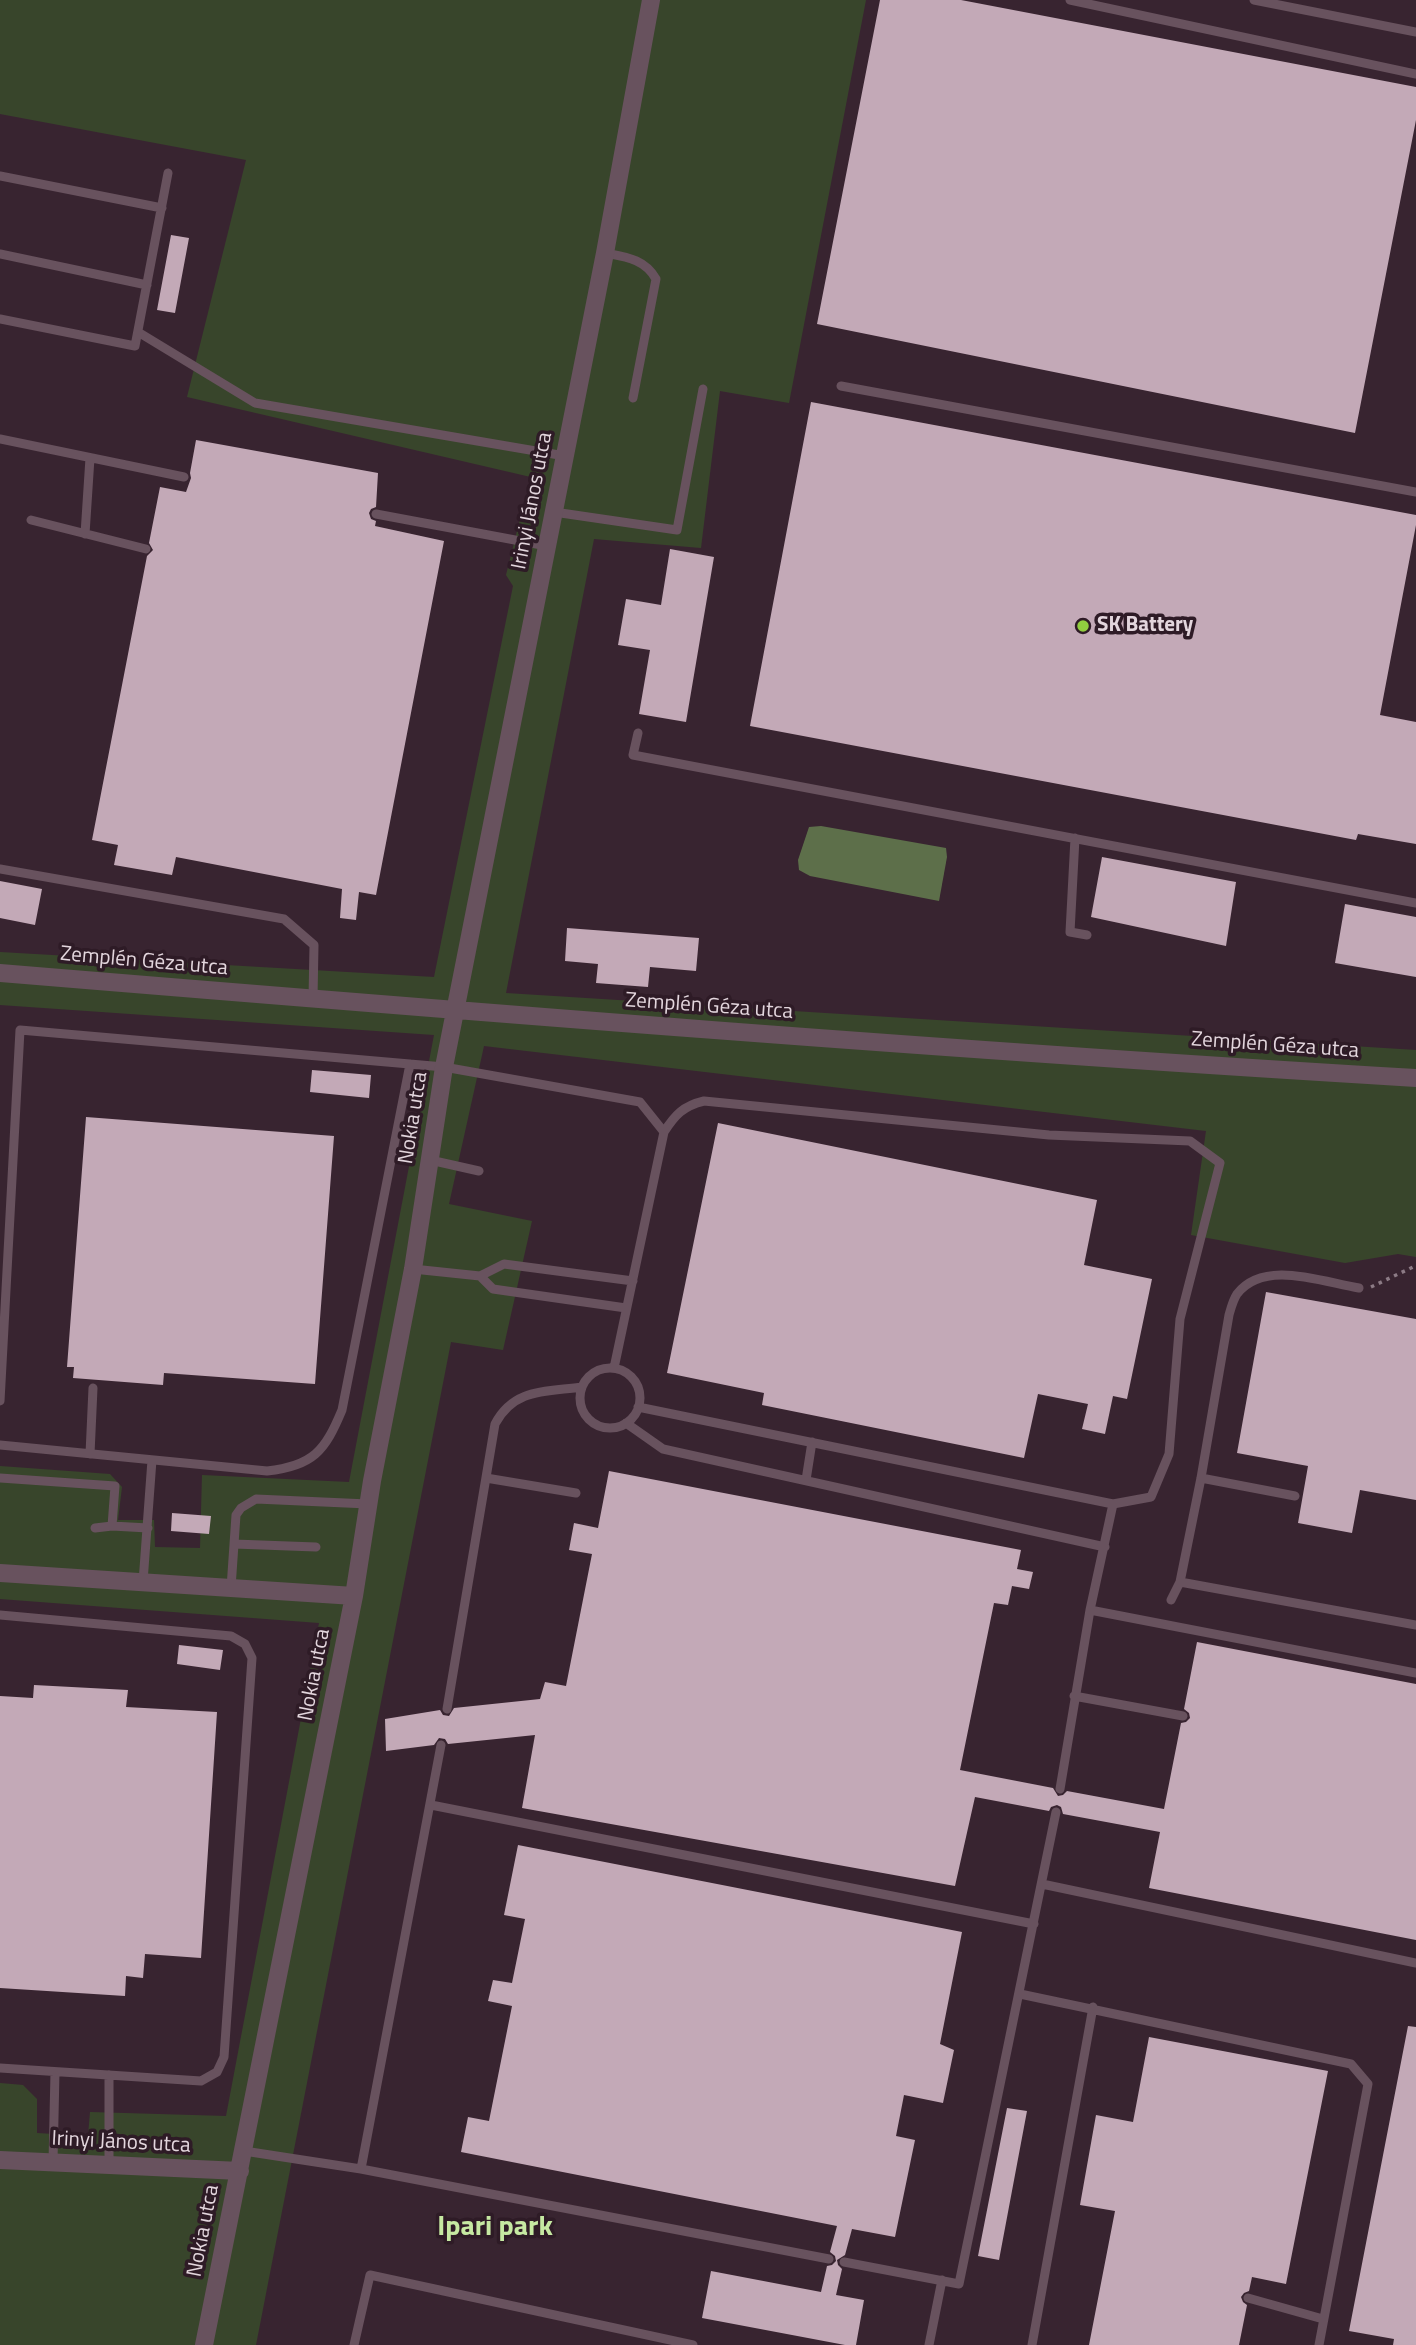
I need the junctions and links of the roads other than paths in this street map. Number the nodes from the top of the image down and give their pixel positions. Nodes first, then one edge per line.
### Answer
1 (652, 0) edge
2 (1070, 0) edge
3 (1254, 0) edge
4 (1416, 32) edge
5 (1416, 74) edge
6 (168, 173) dead end
7 (0, 176) edge
8 (162, 208) junction
9 (605, 253) junction
10 (0, 254) edge
11 (147, 285) junction
12 (0, 319) edge
13 (138, 332) junction
14 (841, 386) dead end
15 (703, 389) dead end
16 (634, 398) dead end
17 (0, 439) edge
18 (565, 456) junction
19 (90, 458) junction
20 (184, 477) dead end
21 (1416, 492) edge
22 (554, 512) junction
23 (376, 514) dead end
24 (31, 520) dead end
25 (86, 534) junction
26 (547, 545) junction
27 (146, 549) dead end
28 (638, 733) dead end
29 (1075, 838) junction
30 (0, 869) edge
31 (1416, 903) edge
32 (1087, 935) dead end
33 (0, 973) edge
34 (313, 999) junction
35 (456, 1011) junction
36 (410, 1063) junction
37 (444, 1067) junction
38 (1416, 1079) edge
39 (664, 1132) junction
40 (430, 1160) junction
41 (480, 1171) dead end
42 (413, 1269) junction
43 (480, 1276) junction
44 (633, 1281) junction
45 (1359, 1288) road end
46 (626, 1308) junction
47 (614, 1368) junction
48 (582, 1387) junction
49 (93, 1388) dead end
50 (0, 1401) edge
51 (638, 1407) junction
52 (626, 1423) junction
53 (812, 1442) junction
54 (0, 1445) edge
55 (90, 1454) junction
56 (152, 1460) junction
57 (0, 1478) edge
58 (486, 1478) junction
59 (1201, 1478) junction
60 (806, 1480) junction
61 (576, 1493) dead end
62 (1294, 1496) dead end
63 (368, 1504) junction
64 (1112, 1504) junction
65 (112, 1526) junction
66 (95, 1528) dead end
67 (148, 1528) junction
68 (234, 1544) junction
69 (316, 1547) dead end
70 (1105, 1547) junction
71 (0, 1573) edge
72 (144, 1582) junction
73 (1180, 1582) junction
74 (231, 1588) junction
75 (354, 1596) junction
76 (1171, 1600) dead end
77 (1090, 1610) junction
78 (0, 1615) edge
79 (1416, 1625) edge
80 (1416, 1673) edge
81 (1074, 1696) junction
82 (447, 1709) dead end
83 (1183, 1716) dead end
84 (441, 1745) dead end
85 (1060, 1789) dead end
86 (431, 1805) junction
87 (1056, 1812) dead end
88 (1042, 1884) junction
89 (1034, 1924) junction
90 (1416, 1962) edge
91 (1020, 1994) junction
92 (1093, 2007) junction
93 (0, 2068) edge
94 (55, 2072) junction
95 (108, 2075) junction
96 (244, 2151) junction
97 (0, 2160) edge
98 (53, 2162) junction
99 (109, 2165) junction
100 (361, 2169) junction
101 (240, 2171) junction
102 (828, 2259) dead end
103 (844, 2262) dead end
104 (942, 2280) junction
105 (1248, 2298) dead end
106 (1323, 2319) junction
107 (204, 2345) edge
108 (354, 2345) edge
109 (693, 2345) edge
110 (929, 2345) edge
111 (1032, 2345) edge
112 (1318, 2345) edge

1 - 9 street, Irinyi János utca
2 - 5 lane
3 - 4 lane
6 - 8 lane
7 - 8 lane
8 - 11 lane
9 - 16 lane
9 - 18 street, Irinyi János utca
10 - 11 lane
11 - 13 lane
12 - 13 lane
13 - 18 lane
14 - 21 lane
15 - 22 lane
17 - 19 lane
18 - 22 street, Irinyi János utca
19 - 20 lane
19 - 25 lane
22 - 26 street, Irinyi János utca
23 - 26 lane
24 - 25 lane
25 - 27 lane
26 - 35 street, Irinyi János utca
28 - 29 lane
29 - 31 lane
29 - 32 lane
30 - 34 lane
33 - 34 street, Zemplén Géza utca
34 - 35 street, Zemplén Géza utca
35 - 37 street, Nokia utca
35 - 38 street, Zemplén Géza utca
36 - 37 lane
36 - 50 lane
36 - 56 lane
37 - 39 lane
37 - 40 street, Nokia utca
39 - 44 lane
39 - 64 lane
40 - 41 lane
40 - 42 street, Nokia utca
42 - 43 lane
42 - 63 street, Nokia utca
43 - 44 lane
43 - 46 lane
44 - 46 lane
45 - 59 lane
46 - 47 lane
47 - 48 lane
47 - 51 lane
48 - 52 lane
48 - 58 lane
49 - 55 lane
51 - 52 lane
51 - 53 lane
52 - 60 lane
53 - 60 lane
53 - 64 lane
54 - 55 lane
55 - 56 lane
56 - 67 lane
57 - 65 lane
58 - 61 lane
58 - 82 lane
59 - 62 lane
59 - 73 lane
60 - 70 lane
63 - 68 lane
63 - 75 street, Nokia utca
64 - 70 lane
65 - 66 lane
65 - 67 lane
67 - 72 lane
68 - 69 lane
68 - 74 lane
70 - 77 lane
71 - 72 street
72 - 74 street
73 - 76 lane
73 - 79 lane
74 - 75 street
75 - 96 street, Nokia utca
77 - 80 lane
77 - 81 lane
78 - 95 lane
81 - 83 lane
81 - 85 lane
84 - 86 lane
86 - 89 lane
86 - 100 lane
87 - 88 lane
88 - 89 lane
88 - 90 lane
89 - 91 lane
91 - 92 lane
91 - 104 lane
92 - 106 lane
92 - 111 lane
93 - 94 lane
94 - 95 lane
94 - 98 lane
95 - 99 lane
96 - 100 lane
96 - 101 street, Nokia utca
97 - 98 street, Irinyi János utca
98 - 99 street, Irinyi János utca
99 - 101 street, Irinyi János utca
100 - 102 lane
101 - 107 street, Nokia utca
103 - 104 lane
104 - 110 lane
105 - 106 lane
106 - 112 lane
108 - 109 lane

